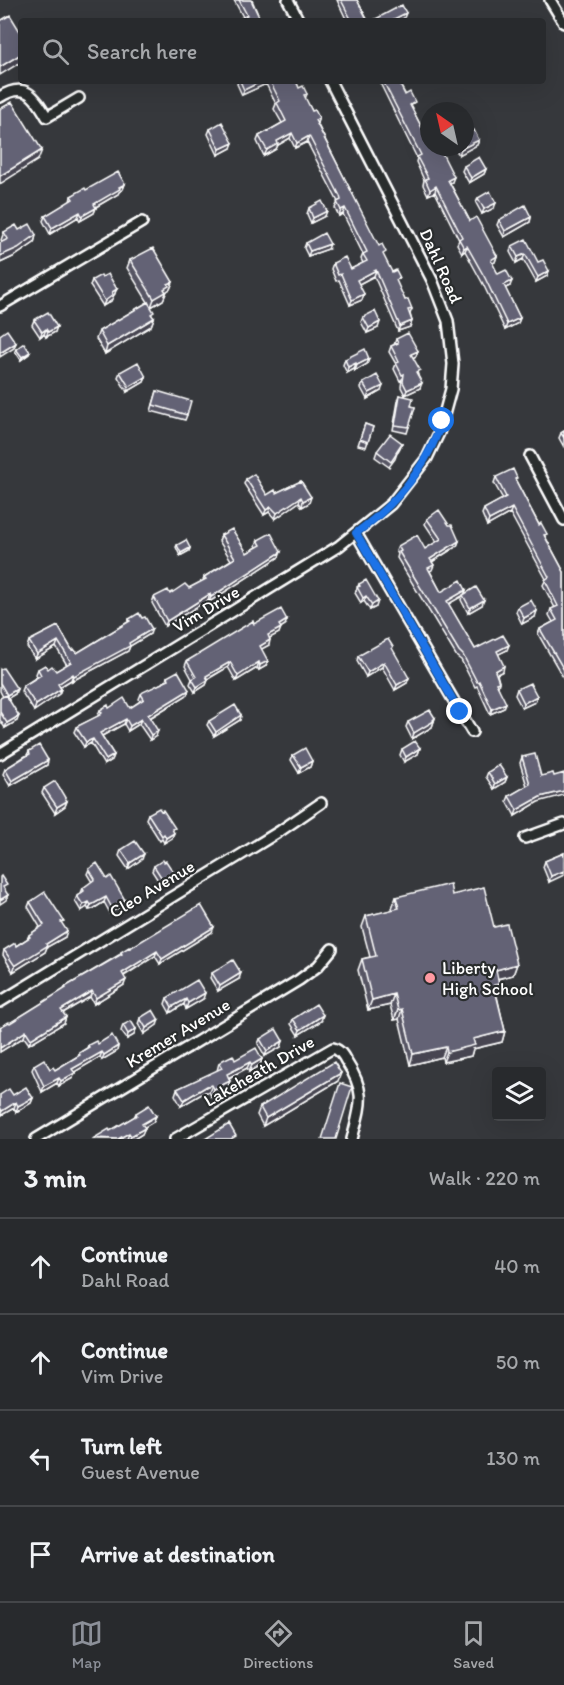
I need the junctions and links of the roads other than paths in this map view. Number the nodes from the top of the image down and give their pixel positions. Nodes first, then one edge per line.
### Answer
1 (288, 0) edge
2 (550, 0) edge
3 (297, 18) edge
4 (564, 23) edge
5 (332, 84) edge
6 (0, 97) edge
7 (79, 98) dead end
8 (142, 222) dead end
9 (0, 306) edge
10 (530, 456) dead end
11 (415, 475) joint
12 (564, 520) edge
13 (356, 533) junction
14 (472, 732) dead end
15 (0, 753) edge
16 (321, 803) dead end
17 (564, 824) edge
18 (525, 838) dead end
19 (332, 949) dead end
20 (0, 1002) edge
21 (36, 1139) edge
22 (175, 1139) edge
23 (352, 1139) edge

1 - 3 street
2 - 4 street
5 - 11 street, Dahl Road
6 - 7 street
8 - 9 street
10 - 12 street
11 - 13 street, Vim Drive
13 - 14 street
13 - 15 street, Vim Drive
16 - 20 street, Cleo Avenue
17 - 18 street
19 - 21 street, Kremer Avenue
22 - 23 street, Lakeheath Drive

